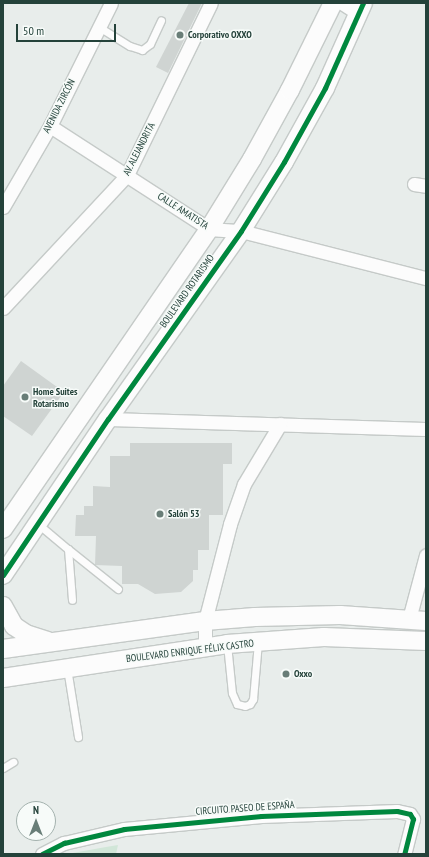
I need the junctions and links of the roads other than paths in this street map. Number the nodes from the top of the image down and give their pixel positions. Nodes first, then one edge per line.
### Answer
1 (111, 3) edge
2 (211, 3) edge
3 (333, 3) edge
4 (342, 3) edge
5 (361, 9) edge
6 (161, 20) dead end
7 (99, 27) junction
8 (50, 126) junction
9 (127, 175) junction
10 (3, 207) edge
11 (209, 229) junction
12 (241, 231) junction
13 (426, 278) edge
14 (3, 308) edge
15 (108, 419) junction
16 (280, 424) junction
17 (426, 429) edge
18 (5, 521) edge
19 (37, 524) junction
20 (68, 549) junction
21 (426, 555) edge
22 (3, 575) edge
23 (118, 589) dead end
24 (72, 600) dead end
25 (3, 606) edge
26 (417, 620) edge
27 (205, 621) junction
28 (426, 641) edge
29 (51, 642) junction
30 (258, 642) junction
31 (227, 644) junction
32 (205, 647) junction
33 (3, 650) edge
34 (67, 668) junction
35 (3, 678) edge
36 (78, 737) dead end
37 (13, 762) dead end
38 (3, 768) edge
39 (42, 854) edge
40 (404, 854) edge

1 - 7 street, AVENIDA ZIRCÓN
2 - 9 street, AV. ALEJANDRITA
3 - 11 street, BOULEVARD ROTARISMO
4 - 5 street
5 - 12 street, BOULEVARD ROTARISMO
6 - 7 lane
7 - 8 street, AVENIDA ZIRCÓN
8 - 9 street, CALLE AMATISTA
8 - 10 street, AVENIDA ZIRCÓN
9 - 11 street, CALLE AMATISTA
9 - 14 street, AV. ALEJANDRITA
11 - 12 street, CALLE AMATISTA
11 - 18 street, BOULEVARD ROTARISMO
12 - 13 street, CALLE AMATISTA
12 - 15 street, BOULEVARD ROTARISMO
15 - 16 street
15 - 19 street, BOULEVARD ROTARISMO
16 - 17 street
16 - 27 street
19 - 20 lane
19 - 22 street, BOULEVARD ROTARISMO
20 - 23 lane
20 - 24 lane
21 - 26 street
25 - 29 street
26 - 27 street
27 - 29 street
27 - 32 street
28 - 30 street, BOULEVARD ENRIQUE FÉLIX CASTRO
29 - 33 street
30 - 31 street, BOULEVARD ENRIQUE FÉLIX CASTRO
30 - 31 lane
31 - 32 street, BOULEVARD ENRIQUE FÉLIX CASTRO
32 - 34 street, BOULEVARD ENRIQUE FÉLIX CASTRO
34 - 35 street, BOULEVARD ENRIQUE FÉLIX CASTRO
34 - 36 lane
37 - 38 lane
39 - 40 street, CIRCUITO PASEO DE ESPAÑA

